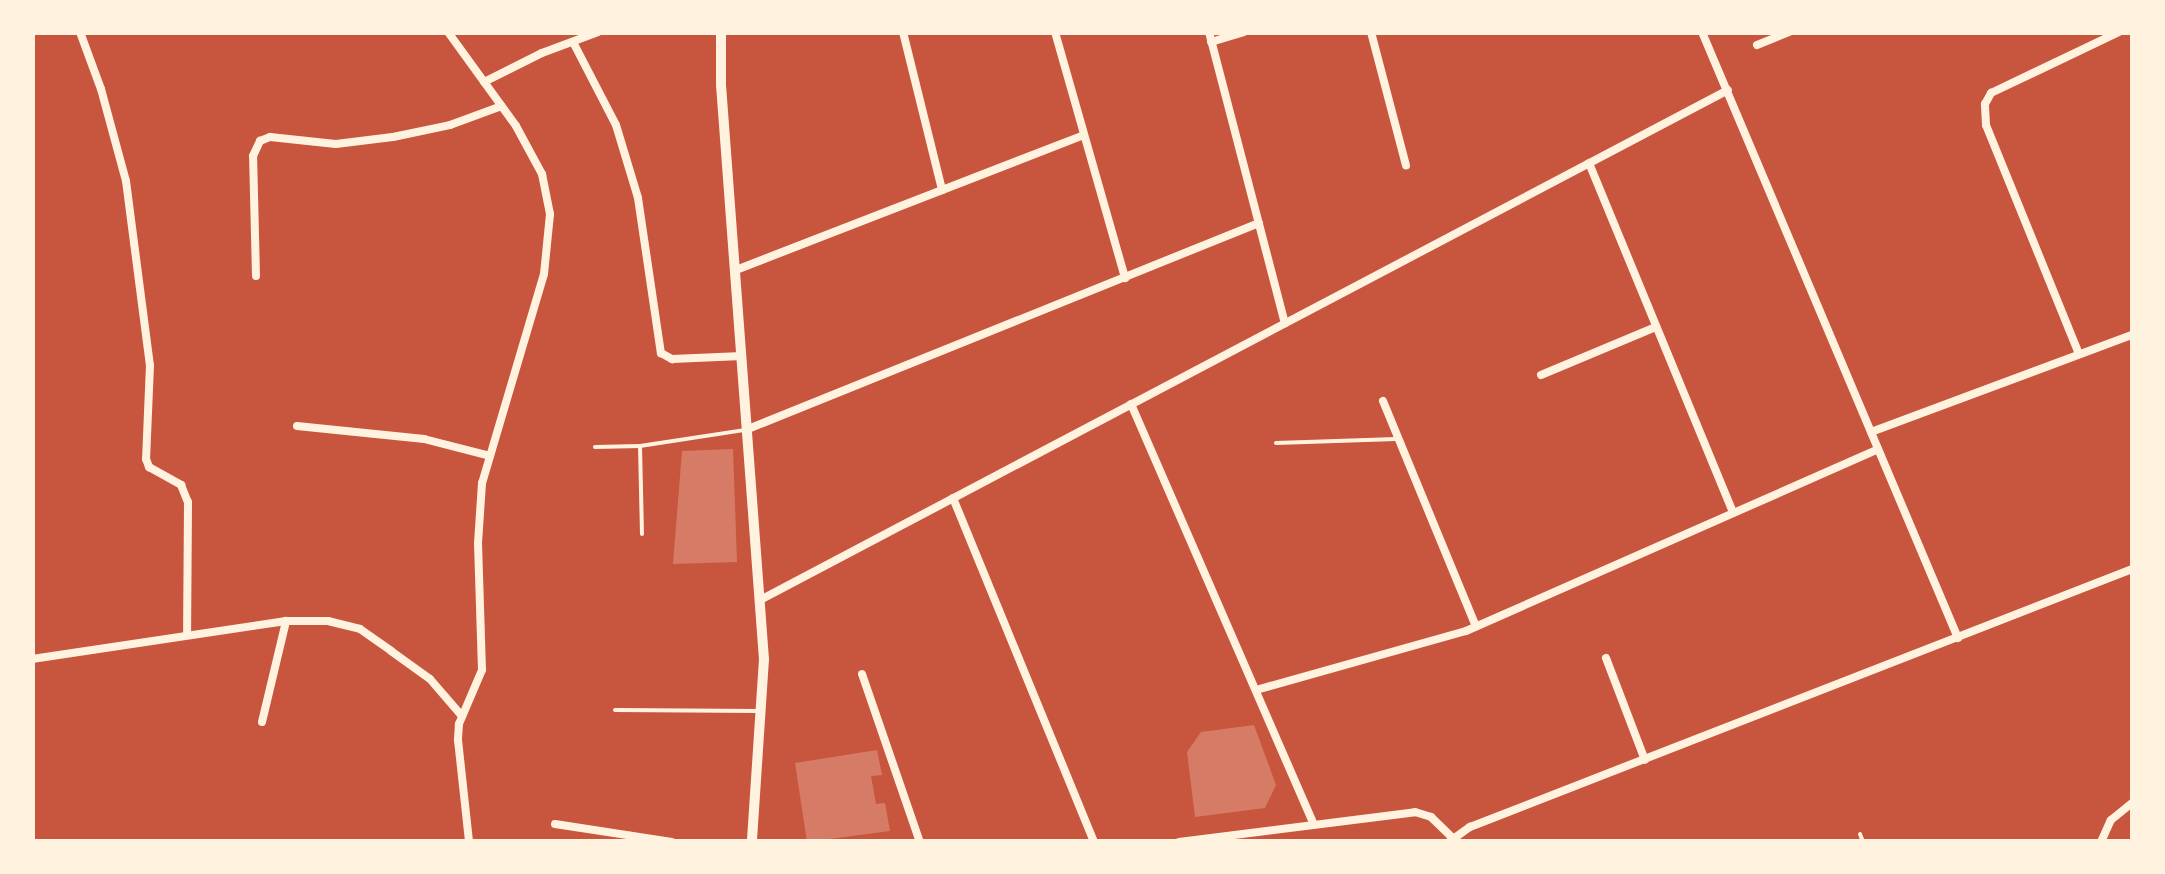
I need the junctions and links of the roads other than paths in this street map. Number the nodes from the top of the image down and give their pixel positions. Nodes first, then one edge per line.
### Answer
1 (80, 32) edge
2 (448, 32) edge
3 (598, 32) edge
4 (722, 32) edge
5 (903, 32) edge
6 (1055, 32) edge
7 (1243, 32) edge
8 (1370, 32) edge
9 (1702, 32) edge
10 (1789, 32) edge
11 (2119, 32) edge
12 (1210, 37) edge
13 (572, 42) junction
14 (1756, 45) dead end
15 (484, 82) junction
16 (1728, 90) junction
17 (502, 106) junction
18 (1084, 135) junction
19 (1589, 163) junction
20 (1406, 165) dead end
21 (942, 190) junction
22 (1259, 224) junction
23 (736, 270) junction
24 (256, 276) dead end
25 (1125, 278) junction
26 (1286, 323) junction
27 (1656, 327) junction
28 (2132, 335) edge
29 (2079, 354) junction
30 (742, 356) junction
31 (1541, 375) dead end
32 (1383, 401) dead end
33 (1131, 404) junction
34 (297, 426) dead end
35 (748, 430) junction
36 (1871, 432) junction
37 (1398, 438) junction
38 (1276, 443) dead end
39 (640, 446) junction
40 (595, 447) dead end
41 (1878, 449) junction
42 (490, 456) junction
43 (954, 498) junction
44 (1733, 513) junction
45 (642, 534) dead end
46 (2132, 568) edge
47 (760, 600) junction
48 (286, 621) junction
49 (1476, 626) junction
50 (187, 635) junction
51 (1958, 638) junction
52 (1606, 658) dead end
53 (32, 660) edge
54 (862, 674) dead end
55 (1256, 690) junction
56 (615, 710) dead end
57 (761, 711) junction
58 (462, 716) junction
59 (262, 722) dead end
60 (1645, 760) junction
61 (2132, 802) edge
62 (555, 824) dead end
63 (1314, 825) junction
64 (1860, 834) dead end
65 (1451, 840) edge
66 (470, 842) edge
67 (672, 842) edge
68 (752, 842) edge
69 (920, 842) edge
70 (1094, 842) edge
71 (1179, 842) edge
72 (1863, 842) edge
73 (2101, 842) edge

1 - 50 street
2 - 15 street
3 - 13 street
4 - 23 street
5 - 21 street
6 - 18 street
7 - 12 street
8 - 20 street
9 - 16 street
10 - 14 street
11 - 29 street
12 - 22 street
13 - 15 street
13 - 30 street
15 - 17 street
16 - 19 street
16 - 36 street
17 - 24 street
17 - 42 street
18 - 21 street
18 - 25 street
19 - 26 street
19 - 27 street
21 - 23 street
22 - 25 street
22 - 26 street
23 - 30 street
25 - 35 street
26 - 33 street
27 - 31 street
27 - 44 street
28 - 29 street
29 - 36 street
30 - 35 street
32 - 37 street
33 - 43 street
33 - 55 street
34 - 42 street
35 - 39 lane
35 - 47 street
36 - 41 street
37 - 38 lane
37 - 49 street
39 - 40 lane
39 - 45 lane
41 - 44 street
41 - 51 street
42 - 58 street
43 - 47 street
43 - 70 street
44 - 49 street
46 - 51 street
47 - 57 street
48 - 50 street
48 - 58 street
48 - 59 street
49 - 55 street
50 - 53 street
51 - 60 street
52 - 60 street
54 - 69 street
55 - 63 street
56 - 57 lane
57 - 68 street
58 - 66 street
60 - 65 street
61 - 73 street
62 - 67 street
63 - 65 street
63 - 71 street
64 - 72 lane

